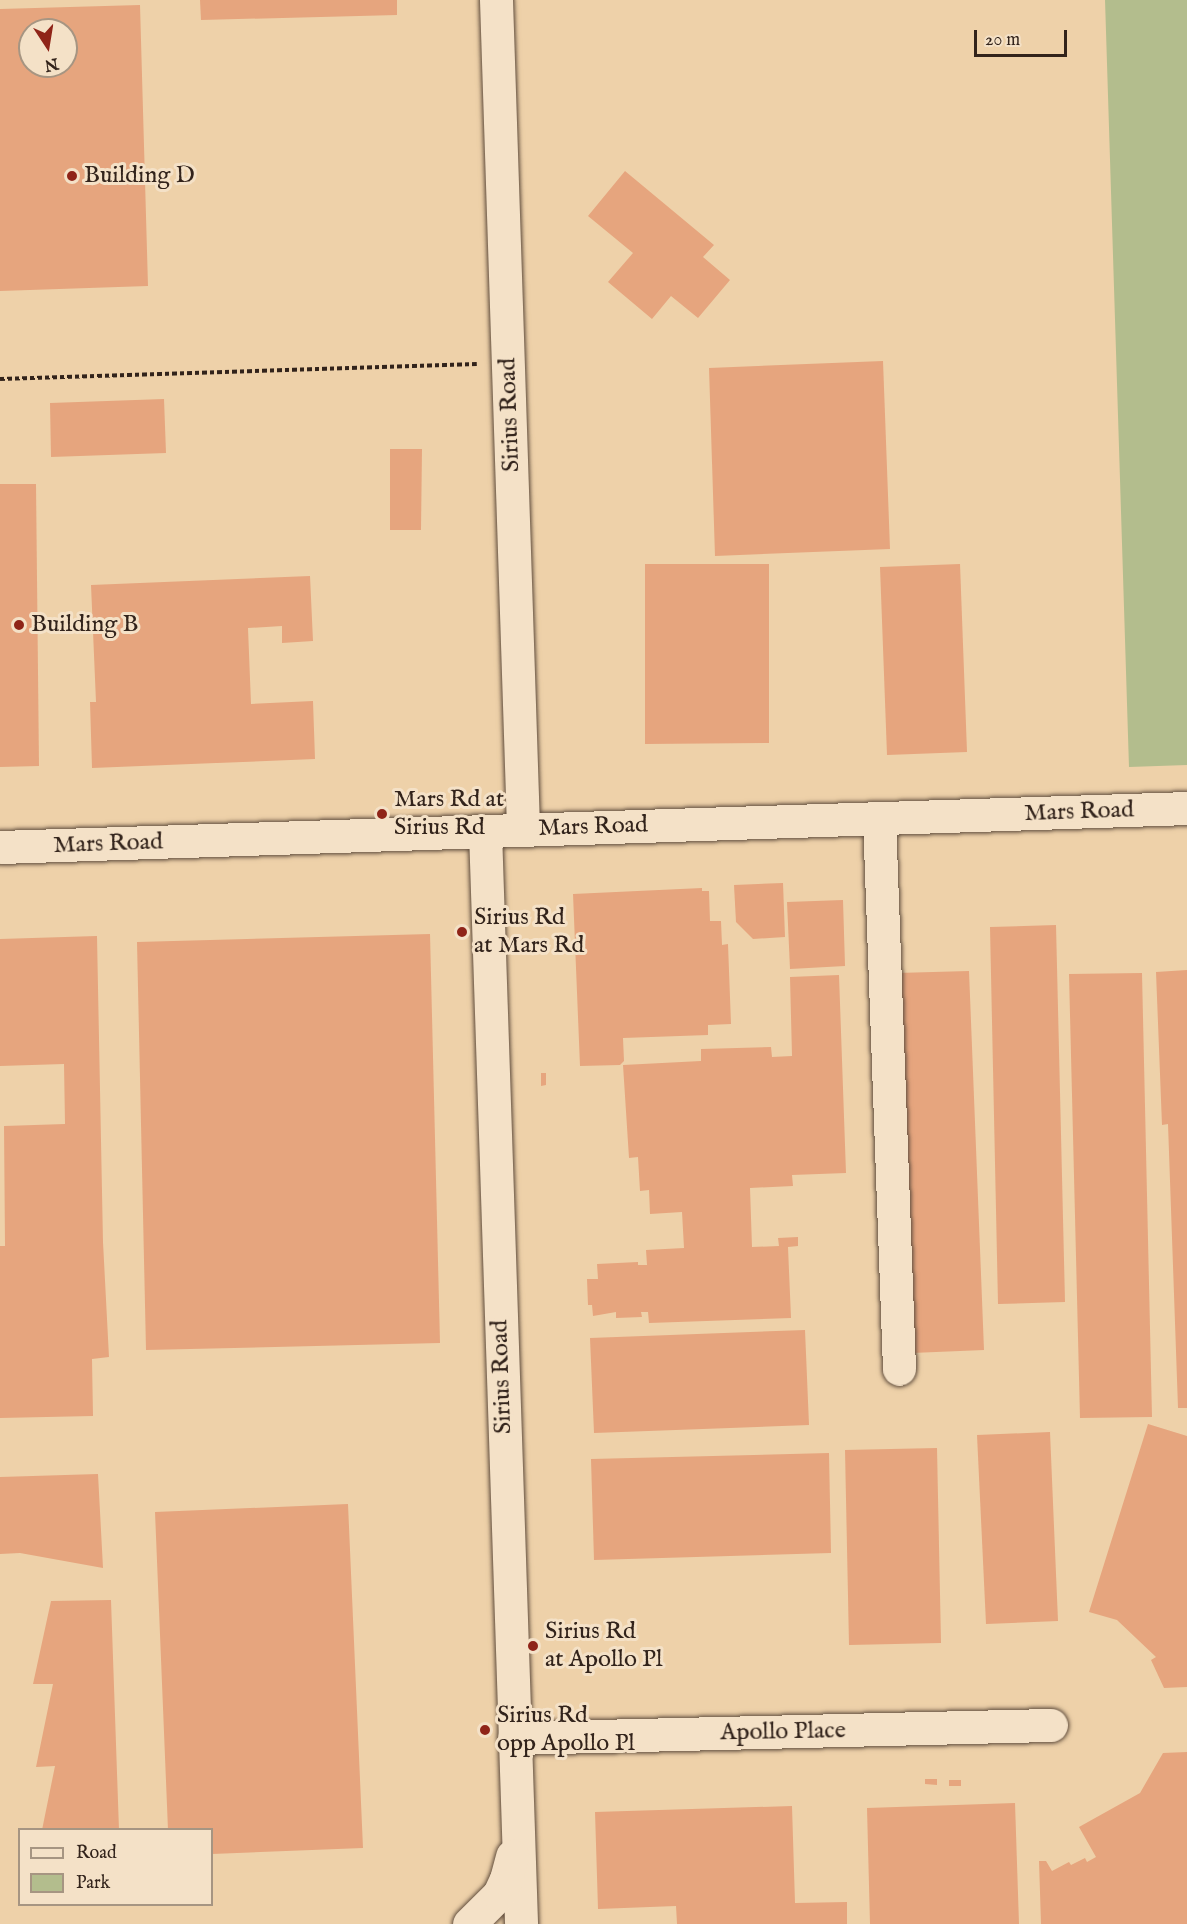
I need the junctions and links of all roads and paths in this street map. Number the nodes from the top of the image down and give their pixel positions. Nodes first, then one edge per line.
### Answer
1 (496, 0) edge
2 (508, 363) junction
3 (0, 380) edge
4 (1187, 808) edge
5 (879, 818) junction
6 (523, 829) junction
7 (485, 831) junction
8 (0, 847) edge
9 (899, 1370) dead end
10 (1051, 1725) dead end
11 (514, 1738) junction
12 (516, 1818) junction
13 (469, 1924) edge
14 (521, 1924) edge

1 - 2 street, Sirius Road
2 - 3 path
2 - 6 street, Sirius Road
4 - 5 street, Mars Road
5 - 6 street, Mars Road
5 - 9 street
6 - 7 street, Mars Road
7 - 8 street, Mars Road
7 - 11 street, Sirius Road
10 - 11 street, Apollo Place
11 - 12 street, Sirius Road
12 - 13 street
12 - 14 street, Sirius Road

